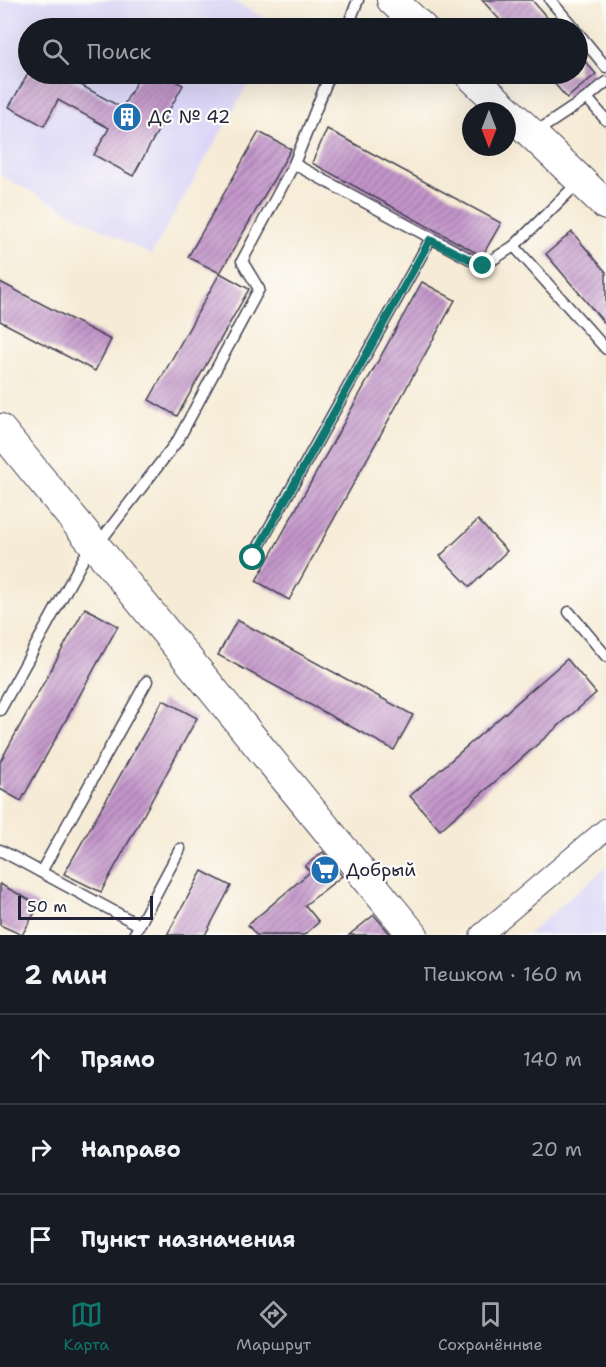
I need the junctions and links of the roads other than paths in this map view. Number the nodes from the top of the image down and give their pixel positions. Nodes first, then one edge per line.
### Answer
1 (358, 0) edge
2 (392, 0) edge
3 (550, 0) edge
4 (351, 18) edge
5 (411, 18) edge
6 (565, 18) edge
7 (588, 45) edge
8 (606, 67) edge
9 (606, 82) edge
10 (326, 84) edge
11 (479, 84) edge
12 (586, 98) junction
13 (606, 120) edge
14 (533, 135) junction
15 (294, 164) junction
16 (581, 181) junction
17 (606, 205) edge
18 (430, 240) junction
19 (514, 246) junction
20 (606, 349) edge
21 (0, 429) edge
22 (94, 544) junction
23 (253, 558) dead end
24 (569, 612) dead end
25 (606, 656) edge
26 (147, 681) dead end
27 (0, 710) edge
28 (606, 829) edge
29 (180, 849) dead end
30 (0, 850) edge
31 (40, 872) junction
32 (137, 930) edge
33 (413, 935) edge
34 (481, 935) edge

1 - 4 lane
2 - 5 street
3 - 6 lane
7 - 8 lane
9 - 12 lane
10 - 15 lane
11 - 14 street
12 - 13 lane
12 - 14 lane
14 - 16 street
15 - 18 lane
15 - 22 lane
16 - 17 street
16 - 19 lane
18 - 19 lane
18 - 23 lane
19 - 20 lane
21 - 22 street
22 - 27 lane
22 - 33 street
24 - 25 lane
26 - 31 lane
28 - 34 street
29 - 32 lane
30 - 31 lane
31 - 32 lane

